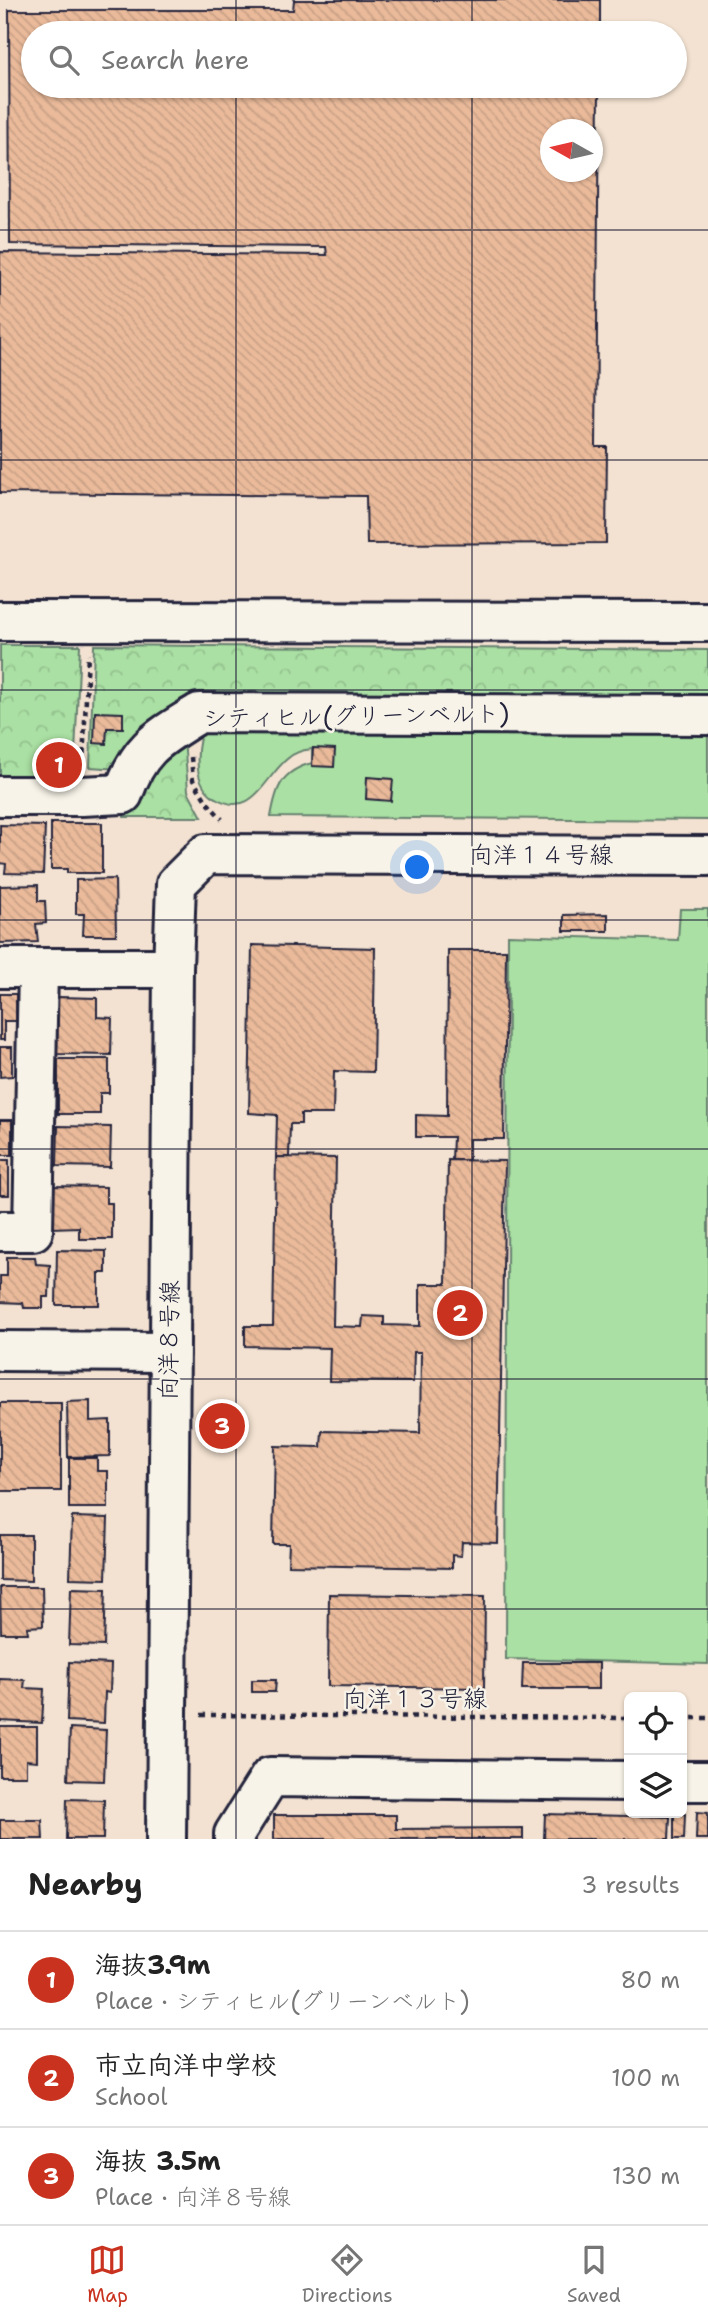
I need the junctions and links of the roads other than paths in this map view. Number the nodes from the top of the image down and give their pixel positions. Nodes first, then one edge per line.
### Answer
1 (0, 621) edge
2 (708, 622) edge
3 (708, 715) edge
4 (0, 796) edge
5 (217, 839) joint
6 (708, 856) edge
7 (0, 968) edge
8 (38, 968) junction
9 (173, 968) junction
10 (0, 1231) edge
11 (0, 1351) edge
12 (169, 1352) junction
13 (624, 1781) edge
14 (687, 1781) edge
15 (708, 1781) edge
16 (166, 1839) edge
17 (234, 1839) edge

1 - 2 street
3 - 4 street, シティヒル(グリーンベルト)
5 - 6 street, 向洋１４号線
5 - 9 street, 向洋８号線
7 - 8 street
8 - 9 street
8 - 10 street
9 - 12 street, 向洋８号線
11 - 12 street
12 - 16 street, 向洋８号線
13 - 17 street
14 - 15 street

